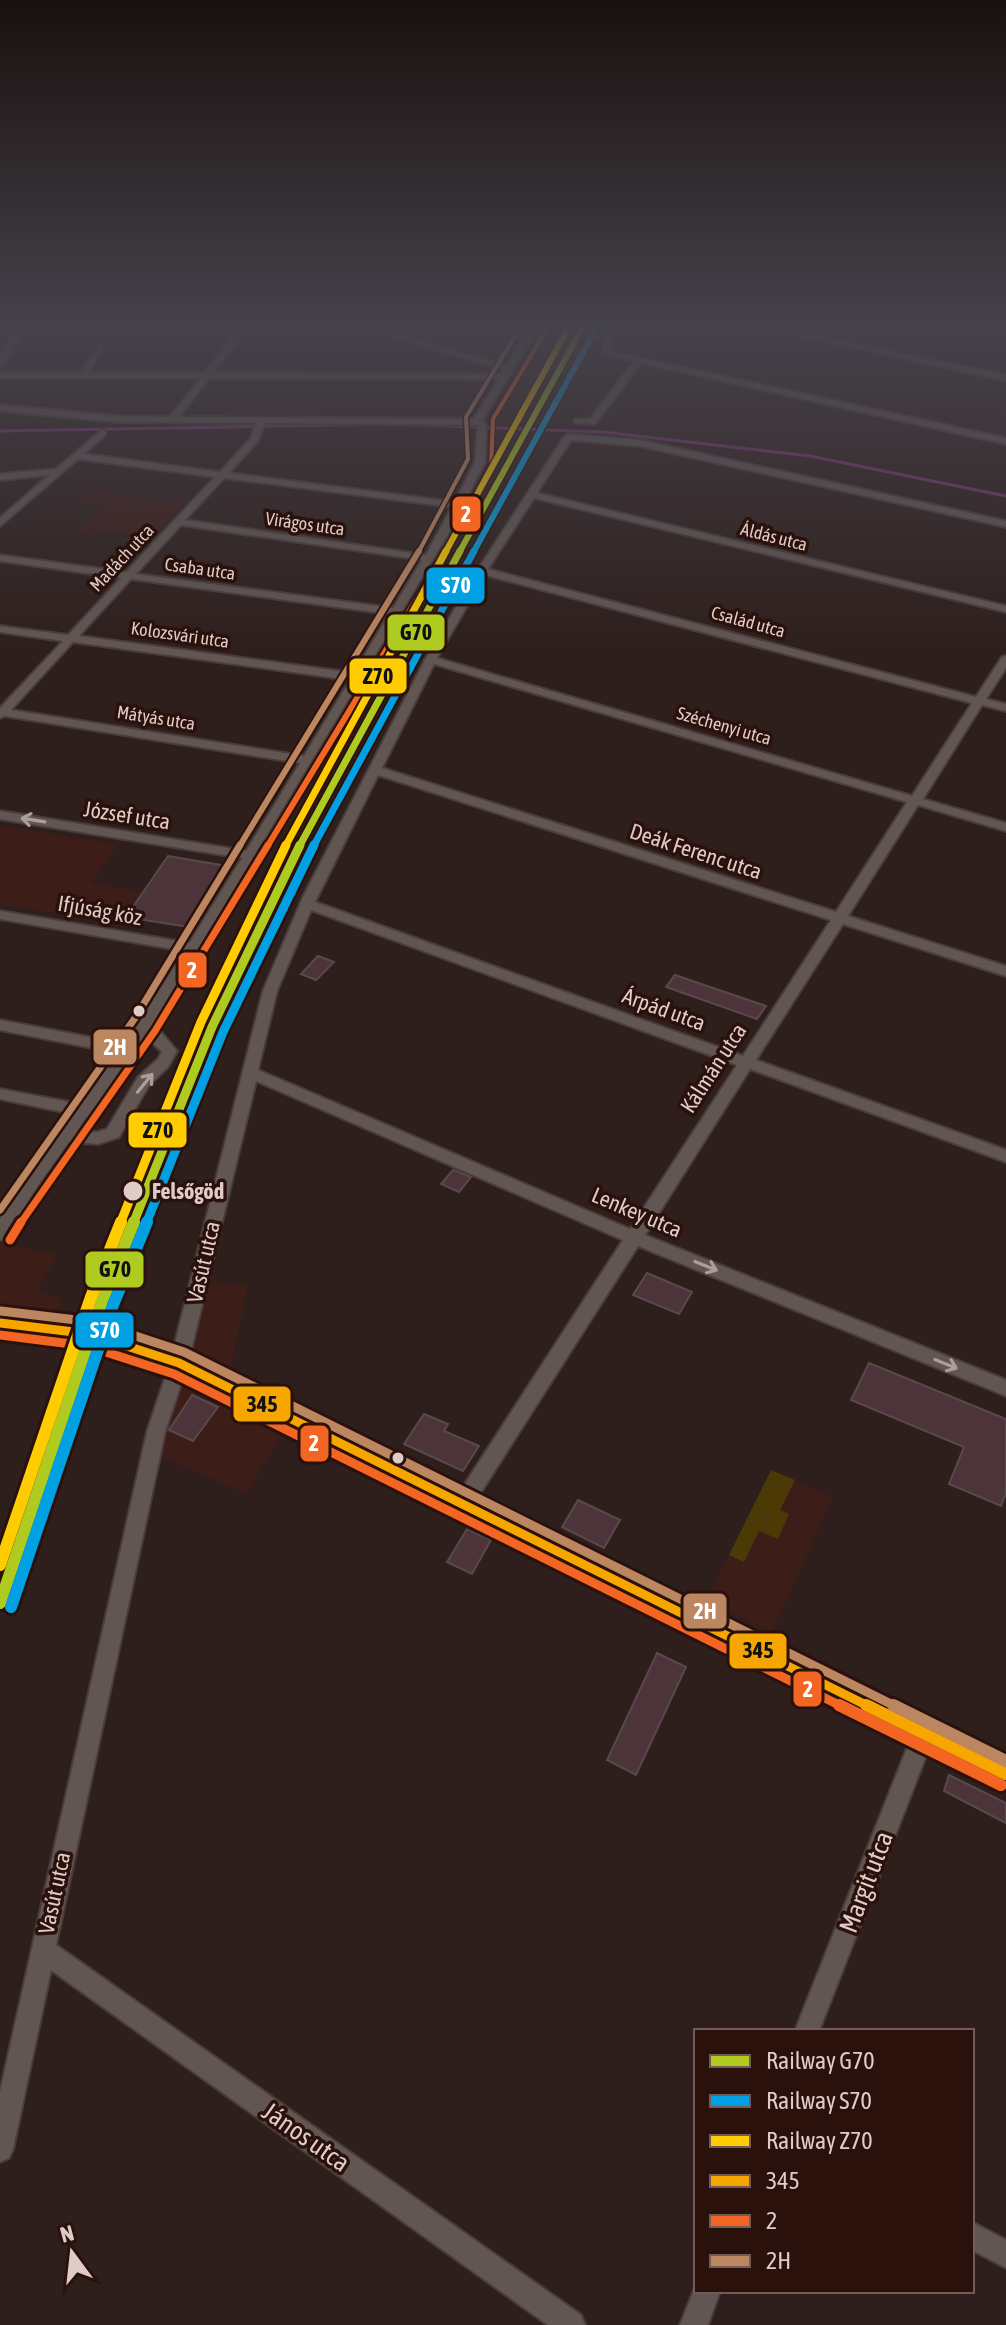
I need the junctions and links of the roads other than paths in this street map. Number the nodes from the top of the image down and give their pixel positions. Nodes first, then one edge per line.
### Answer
1 (258, 432) edge
2 (481, 432) edge
3 (963, 432) edge
4 (102, 433) dead end
5 (1006, 441) edge
6 (77, 456) junction
7 (60, 471) junction
8 (222, 474) junction
9 (0, 477) edge
10 (534, 495) junction
11 (458, 505) junction
12 (177, 522) junction
13 (0, 523) edge
14 (1006, 524) edge
15 (0, 558) edge
16 (428, 558) junction
17 (482, 571) junction
18 (127, 575) junction
19 (1006, 609) edge
20 (396, 612) junction
21 (0, 629) edge
22 (70, 639) junction
23 (1006, 659) edge
24 (431, 660) junction
25 (356, 677) junction
26 (978, 701) junction
27 (1006, 708) edge
28 (1, 713) edge
29 (307, 760) junction
30 (375, 770) junction
31 (917, 801) junction
32 (0, 815) edge
33 (1006, 827) edge
34 (249, 855) junction
35 (307, 904) junction
36 (0, 915) edge
37 (838, 917) junction
38 (192, 948) junction
39 (1006, 971) edge
40 (0, 1025) edge
41 (143, 1029) junction
42 (129, 1050) junction
43 (746, 1061) junction
44 (251, 1073) junction
45 (0, 1094) edge
46 (87, 1111) junction
47 (68, 1136) junction
48 (1006, 1156) edge
49 (0, 1234) edge
50 (633, 1237) junction
51 (0, 1323) edge
52 (179, 1363) junction
53 (1006, 1388) edge
54 (462, 1505) junction
55 (924, 1733) junction
56 (1006, 1774) edge
57 (42, 1949) junction
58 (808, 2029) edge
59 (0, 2149) edge
60 (974, 2236) edge
61 (1006, 2255) edge
62 (706, 2293) edge
63 (571, 2325) edge
64 (694, 2325) edge

1 - 8 street, Madách utca
2 - 11 street
3 - 5 street
4 - 6 street
6 - 7 street
6 - 8 street
7 - 9 street
7 - 13 street
8 - 11 street
8 - 12 street, Madách utca
10 - 14 street, Vasút utca
10 - 17 street, Vasút utca
10 - 19 street, Áldás utca
11 - 16 street
12 - 16 street, Virágos utca
12 - 18 street, Madách utca
15 - 18 street, Csaba utca
16 - 20 street
17 - 24 street, Vasút utca
17 - 26 street, Család utca
18 - 20 street, Csaba utca
18 - 22 street, Madách utca
20 - 25 street
21 - 22 street, Kolozsvári utca
22 - 25 street, Kolozsvári utca
22 - 28 street, Madách utca
23 - 26 street, Kálmán utca
24 - 30 street, Vasút utca
24 - 31 street, Széchenyi utca
25 - 29 street
26 - 27 street, Család utca
26 - 31 street, Kálmán utca
28 - 29 street, Mátyás utca
29 - 34 street
30 - 35 street, Vasút utca
30 - 37 street, Deák Ferenc utca
31 - 33 street, Széchenyi utca
31 - 37 street, Kálmán utca
34 -> 32 street, József utca
34 - 38 street
35 - 43 street, Árpád utca
35 - 44 street, Vasút utca
36 - 38 street, Ifjúság köz
37 - 39 street, Deák Ferenc utca
37 - 43 street, Kálmán utca
38 - 41 street
40 - 42 street
41 - 42 street
47 -> 41 street
42 - 46 street
43 - 48 street, Árpád utca
43 - 50 street, Kálmán utca
44 - 50 street, Lenkey utca
44 - 52 street, Vasút utca
45 - 46 street
46 - 47 street
47 - 49 street
50 -> 53 street, Lenkey utca
50 - 54 street, Kálmán utca
51 - 52 street
52 - 54 street
52 - 57 street, Vasút utca
54 - 55 street
55 - 56 street
55 - 58 street, Margit utca
57 - 59 street, Vasút utca
57 - 63 street, János utca
60 - 61 street
62 - 64 street

